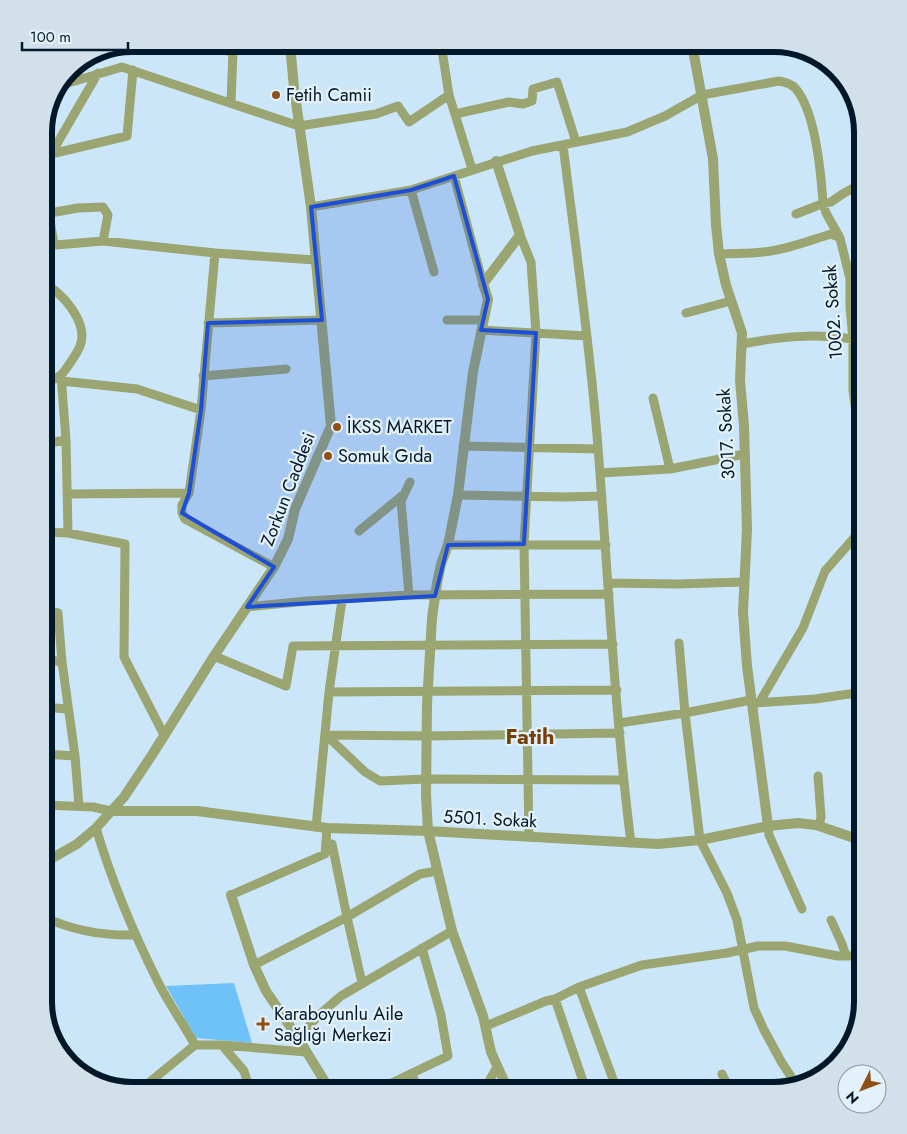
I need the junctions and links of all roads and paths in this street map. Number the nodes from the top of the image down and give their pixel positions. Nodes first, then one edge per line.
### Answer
1 (230, 52) edge
2 (291, 52) edge
3 (442, 52) edge
4 (694, 53) edge
5 (133, 70) junction
6 (98, 73) junction
7 (71, 82) edge
8 (702, 95) junction
9 (449, 96) junction
10 (232, 103) junction
11 (455, 114) junction
12 (299, 126) junction
13 (576, 142) junction
14 (563, 145) junction
15 (53, 151) edge
16 (53, 154) edge
17 (496, 161) junction
18 (472, 169) junction
19 (454, 176) junction
20 (854, 188) edge
21 (411, 190) junction
22 (823, 203) junction
23 (311, 207) junction
24 (53, 212) edge
25 (796, 214) dead end
26 (520, 235) junction
27 (53, 236) edge
28 (840, 238) junction
29 (103, 241) junction
30 (54, 245) joint
31 (215, 253) junction
32 (719, 254) junction
33 (316, 260) junction
34 (434, 272) dead end
35 (483, 284) junction
36 (53, 290) edge
37 (731, 301) junction
38 (686, 313) dead end
39 (851, 316) junction
40 (854, 316) edge
41 (322, 320) junction
42 (447, 320) dead end
43 (208, 323) junction
44 (482, 325) junction
45 (536, 334) junction
46 (587, 336) junction
47 (853, 339) junction
48 (742, 344) junction
49 (286, 369) dead end
50 (204, 376) junction
51 (62, 378) junction
52 (53, 381) edge
53 (653, 398) dead end
54 (854, 399) edge
55 (201, 410) junction
56 (66, 440) junction
57 (53, 442) edge
58 (463, 446) junction
59 (529, 448) junction
60 (598, 449) junction
61 (745, 454) junction
62 (670, 469) junction
63 (600, 473) junction
64 (410, 482) dead end
65 (189, 493) junction
66 (68, 494) junction
67 (404, 494) junction
68 (458, 495) junction
69 (528, 496) junction
70 (602, 496) junction
71 (359, 531) dead end
72 (53, 532) edge
73 (68, 533) junction
74 (854, 537) edge
75 (852, 541) junction
76 (524, 544) junction
77 (854, 544) edge
78 (448, 545) junction
79 (606, 545) junction
80 (274, 567) junction
81 (744, 582) junction
82 (608, 583) junction
83 (609, 594) junction
84 (409, 595) junction
85 (435, 596) junction
86 (524, 596) junction
87 (342, 600) junction
88 (247, 607) junction
89 (52, 612) edge
90 (679, 643) dead end
91 (613, 644) junction
92 (336, 646) junction
93 (429, 646) junction
94 (525, 646) junction
95 (214, 656) junction
96 (52, 660) edge
97 (62, 662) junction
98 (526, 690) junction
99 (616, 690) junction
100 (428, 691) junction
101 (329, 692) junction
102 (854, 693) edge
103 (754, 702) junction
104 (52, 708) edge
105 (67, 709) junction
106 (685, 713) junction
107 (619, 723) junction
108 (620, 733) junction
109 (527, 734) junction
110 (164, 735) junction
111 (326, 735) junction
112 (426, 736) junction
113 (52, 755) edge
114 (75, 756) junction
115 (818, 776) dead end
116 (426, 779) junction
117 (529, 780) junction
118 (623, 780) junction
119 (52, 805) edge
120 (78, 806) junction
121 (111, 811) junction
122 (768, 826) junction
123 (819, 826) junction
124 (322, 827) junction
125 (96, 828) junction
126 (428, 831) junction
127 (529, 837) junction
128 (854, 838) edge
129 (700, 840) junction
130 (632, 843) junction
131 (326, 844) junction
132 (52, 858) edge
133 (437, 871) junction
134 (231, 895) joint
135 (802, 909) dead end
136 (347, 917) junction
137 (52, 920) edge
138 (830, 920) dead end
139 (452, 931) junction
140 (135, 935) junction
141 (422, 948) junction
142 (744, 949) junction
143 (846, 956) junction
144 (854, 956) edge
145 (254, 965) junction
146 (362, 983) junction
147 (579, 987) junction
148 (555, 999) junction
149 (486, 1026) junction
150 (298, 1038) junction
151 (195, 1045) junction
152 (222, 1045) junction
153 (306, 1052) junction
154 (497, 1067) junction
155 (411, 1074) junction
156 (722, 1074) dead end
157 (793, 1079) edge
158 (150, 1082) edge
159 (247, 1082) edge
160 (325, 1082) edge
161 (394, 1082) edge
162 (416, 1082) edge
163 (489, 1082) edge
164 (504, 1082) edge
165 (583, 1082) edge
166 (614, 1082) edge
167 (726, 1082) edge

1 - 10 street
2 - 12 street, Zorkun Caddesi
3 - 9 street
4 - 8 street, 3017. Sokak
5 - 6 street
5 - 10 street
5 - 16 street
6 - 7 street
6 - 15 street
8 - 13 street, 1002. Sokak
8 - 22 street, 1002. Sokak
8 - 32 street, 3017. Sokak
9 - 11 street
9 - 12 street
10 - 12 street
11 - 13 street
11 - 18 street
12 - 23 street, Zorkun Caddesi
13 - 14 street, 1002. Sokak
14 - 17 street, 1002. Sokak
14 - 46 street
17 - 18 street, 1002. Sokak
17 - 26 street
18 - 19 street, 1002. Sokak
19 - 21 street, 1002. Sokak
19 - 35 street
20 - 22 street
21 - 23 street, 1002. Sokak
21 - 34 street
22 - 25 street
22 - 28 street, 1002. Sokak
23 - 33 street, Zorkun Caddesi
24 - 29 street
26 - 35 street
26 - 45 street
27 - 30 street
28 - 32 street
28 - 39 street, 1002. Sokak
29 - 30 street
29 - 31 street
31 - 33 street
31 - 43 street
32 - 37 street, 3017. Sokak
33 - 41 street, Zorkun Caddesi
35 - 44 street
36 - 51 street
37 - 38 street
37 - 48 street, 3017. Sokak
39 - 40 street
39 - 47 street, 1002. Sokak
41 - 43 street
41 - 80 street, Zorkun Caddesi
42 - 44 street
43 - 50 street
44 - 45 street
44 - 58 street
45 - 46 street
45 - 59 street
46 - 60 street
47 - 48 street
47 - 54 street, 1002. Sokak
48 - 61 street, 3017. Sokak
49 - 50 street
50 - 55 street
51 - 52 street
51 - 55 street
51 - 56 street
53 - 62 street
55 - 65 street
56 - 57 street
56 - 66 street
58 - 59 street
58 - 68 street
59 - 60 street
59 - 69 street
60 - 63 street
61 - 62 street
61 - 81 street, 3017. Sokak
62 - 63 street
63 - 70 street
64 - 67 street
65 - 66 street
65 - 80 street
66 - 73 street
67 - 71 street
67 - 84 street
68 - 69 street
68 - 78 street
69 - 70 street
69 - 76 street
70 - 79 street
72 - 73 street
73 - 110 street
74 - 75 street
75 - 77 street
75 - 103 street
76 - 78 street
76 - 79 street
76 - 86 street
78 - 85 street
79 - 82 street
80 - 88 street, Zorkun Caddesi
81 - 82 street
81 - 103 street, 3017. Sokak
82 - 83 street
83 - 86 street
83 - 91 street
84 - 85 street
84 - 87 street
85 - 86 street
85 - 93 street
86 - 94 street
87 - 88 street
87 - 92 street
88 - 95 street, Zorkun Caddesi
89 - 97 street
90 - 106 street
91 - 94 street
91 - 99 street
92 - 93 street
92 - 95 street
92 - 101 street
93 - 94 street
93 - 100 street
94 - 98 street
95 - 110 street, Zorkun Caddesi
96 - 97 street
97 - 105 street
98 - 99 street
98 - 100 street
98 - 109 street
99 - 107 street
100 - 101 street
100 - 112 street
101 - 111 street
102 - 103 street
103 - 106 street
103 - 122 street, 3017. Sokak
104 - 105 street
105 - 114 street
106 - 107 street
106 - 129 street
107 - 108 street
108 - 109 street
108 - 118 street
109 - 112 street
109 - 117 street
110 - 121 street, Zorkun Caddesi
111 - 112 street
111 - 116 street
111 - 124 street
112 - 116 street
113 - 114 street
114 - 120 street
115 - 123 street
116 - 117 street
116 - 126 street
117 - 118 street
117 - 127 street
118 - 130 street
119 - 120 street
120 - 121 street
121 - 124 street, 5501. Sokak
121 - 125 street, Zorkun Caddesi
122 - 123 street, 5501. Sokak
122 - 129 street, 5501. Sokak
122 - 135 street
123 - 128 street, 5501. Sokak
124 - 126 street, 5501. Sokak
124 - 131 street
125 - 132 street, Zorkun Caddesi
125 - 140 street
126 - 127 street, 5501. Sokak
126 - 133 street
127 - 130 street, 5501. Sokak
129 - 130 street, 5501. Sokak
129 - 142 street
131 - 134 street
131 - 136 street
133 - 136 street
133 - 139 street
134 - 145 street
136 - 145 street
136 - 146 street
137 - 140 street
138 - 143 street
139 - 141 street
139 - 149 street
140 - 151 street
141 - 146 street
141 - 155 street
142 - 143 street
142 - 147 street
142 - 157 street
143 - 144 street
145 - 150 street
146 - 150 street
147 - 148 street
147 - 166 street
148 - 149 street
148 - 165 street
149 - 154 street
150 - 153 street
151 - 152 street
151 - 158 street
152 - 153 street
152 - 159 street
153 - 160 street
154 - 163 street
154 - 164 street
155 - 161 street
155 - 162 street
156 - 167 street

